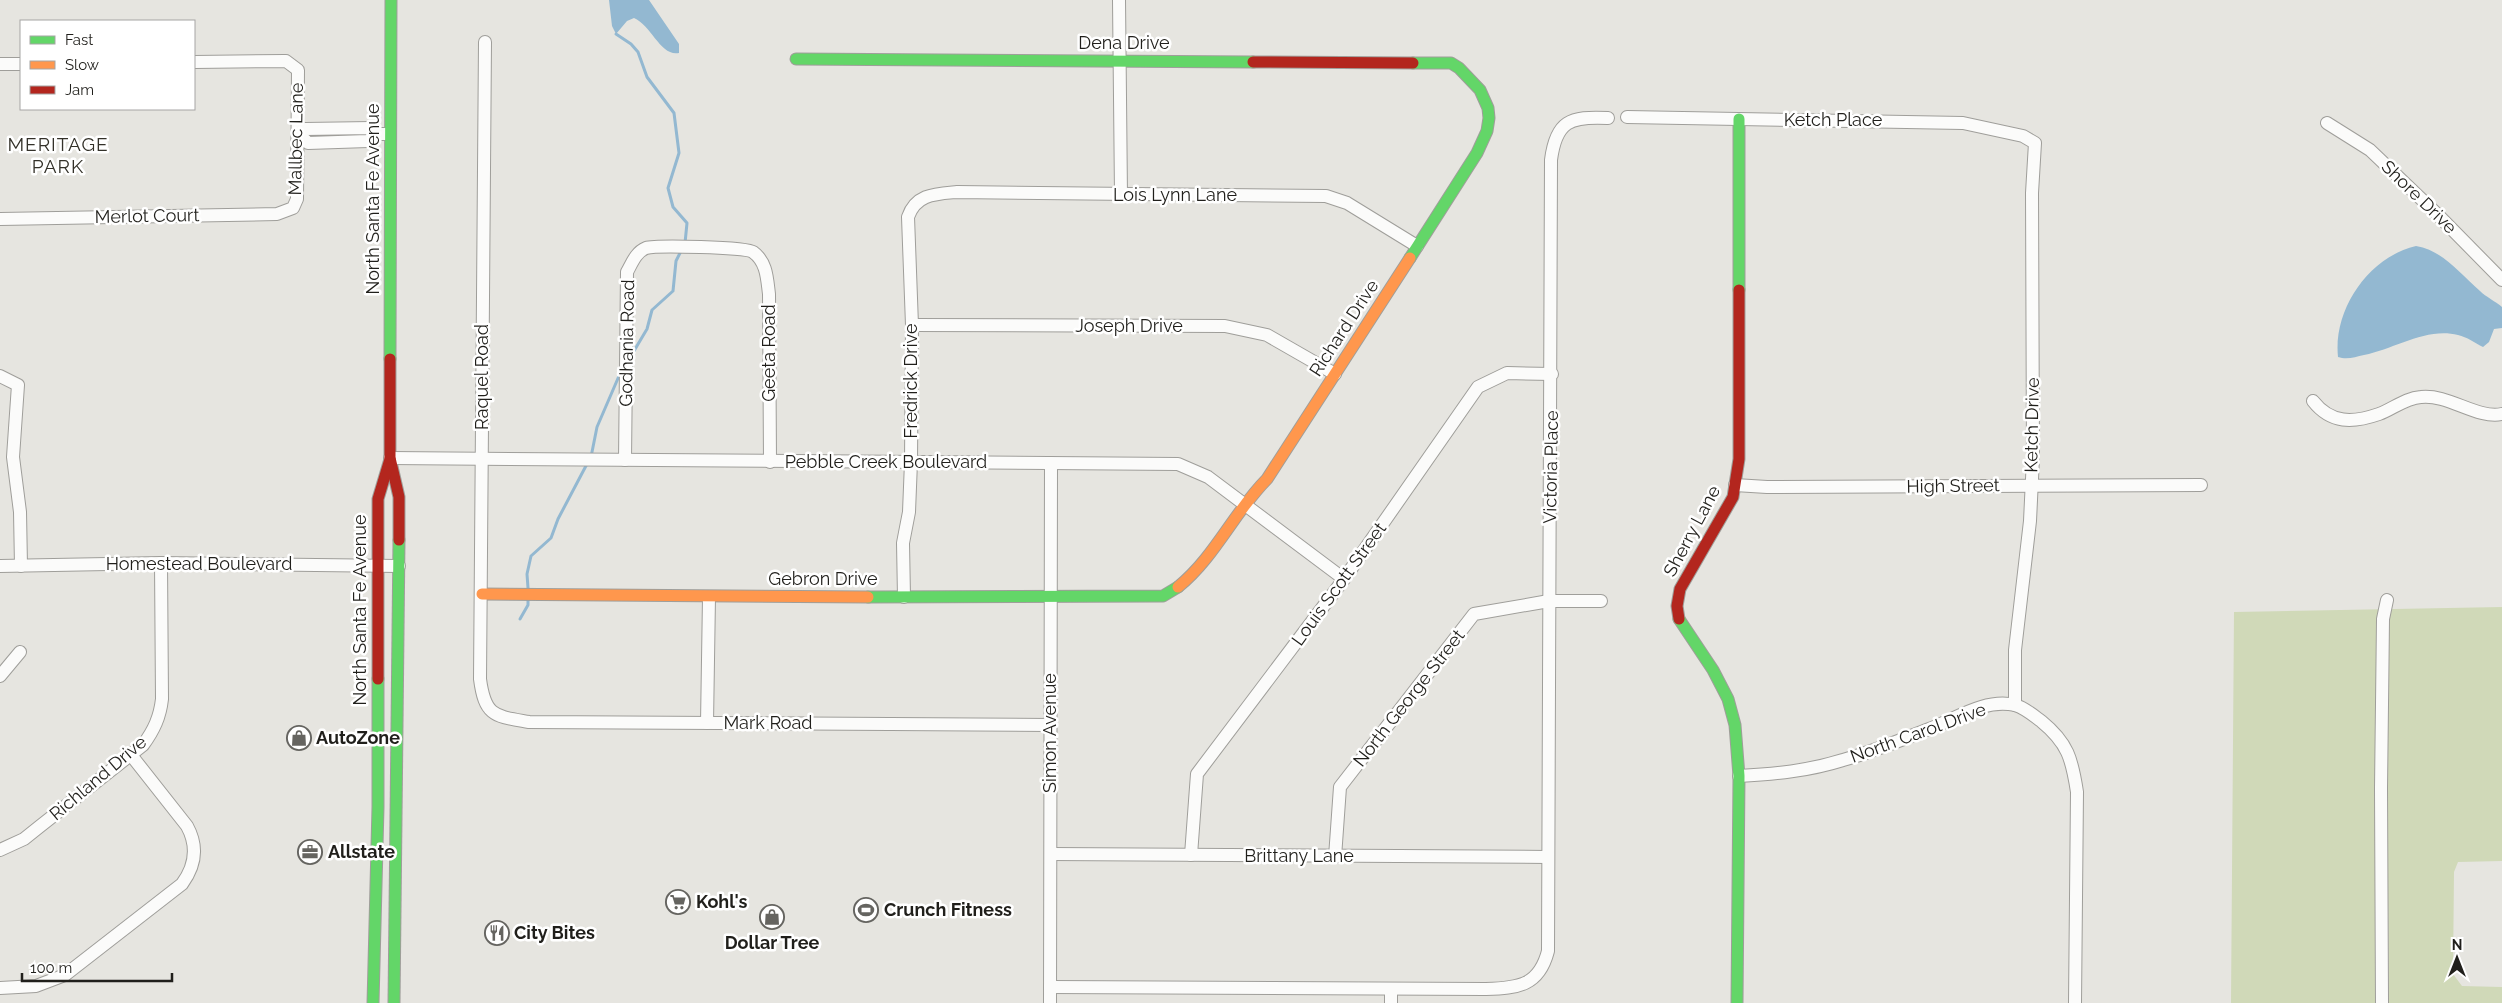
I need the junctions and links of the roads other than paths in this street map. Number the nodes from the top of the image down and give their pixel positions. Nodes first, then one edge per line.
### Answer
1 (392, 0) edge
2 (1119, 0) edge
3 (485, 42) dead end
4 (796, 58) dead end
5 (1119, 61) junction
6 (195, 62) edge
7 (1451, 63) joint
8 (0, 64) edge
9 (20, 64) edge
10 (1628, 117) dead end
11 (1608, 118) dead end
12 (1738, 119) junction
13 (2328, 123) dead end
14 (331, 128) junction
15 (299, 134) junction
16 (377, 134) junction
17 (390, 134) junction
18 (331, 142) junction
19 (2035, 143) joint
20 (1121, 195) junction
21 (920, 198) joint
22 (293, 208) joint
23 (0, 219) edge
24 (1417, 246) junction
25 (752, 251) joint
26 (2502, 280) edge
27 (912, 325) junction
28 (1335, 374) junction
29 (1552, 374) junction
30 (0, 376) edge
31 (2314, 402) dead end
32 (2502, 414) edge
33 (390, 458) junction
34 (481, 459) junction
35 (625, 460) junction
36 (770, 462) junction
37 (912, 462) junction
38 (1051, 463) junction
39 (1735, 485) junction
40 (2030, 485) junction
41 (2201, 485) dead end
42 (1242, 505) junction
43 (161, 563) junction
44 (0, 566) edge
45 (21, 566) junction
46 (378, 566) junction
47 (399, 566) junction
48 (1344, 579) junction
49 (482, 594) junction
50 (1163, 596) joint
51 (709, 597) junction
52 (904, 597) junction
53 (1051, 598) junction
54 (2387, 600) dead end
55 (1549, 601) junction
56 (1601, 601) dead end
57 (20, 652) dead end
58 (0, 676) edge
59 (2015, 705) junction
60 (488, 710) joint
61 (707, 723) junction
62 (1050, 725) junction
63 (378, 742) junction
64 (131, 755) junction
65 (1738, 776) junction
66 (398, 793) junction
67 (377, 830) junction
68 (0, 850) edge
69 (1051, 854) junction
70 (1191, 856) junction
71 (1335, 857) junction
72 (1548, 857) junction
73 (395, 886) junction
74 (1050, 987) junction
75 (0, 988) edge
76 (1391, 997) edge
77 (373, 1003) edge
78 (394, 1003) edge
79 (1050, 1003) edge
80 (1737, 1003) edge
81 (2075, 1003) edge
82 (2382, 1003) edge

1 - 17 street, North Santa Fe Avenue
2 - 5 street
3 - 34 street, Raquel Road
4 - 5 street, Dena Drive
5 - 7 street, Dena Drive
5 - 20 street
6 - 15 street, Mallbec Lane
7 - 24 street, Richard Drive
8 - 9 street
10 - 12 street, Ketch Place
11 - 29 street, Victoria Place
12 - 19 street, Ketch Place
12 - 39 street, Sherry Lane
13 - 26 street, Shore Drive
14 - 15 street
14 - 16 street
14 - 18 street
15 - 18 street
15 - 22 street, Mallbec Lane
16 - 17 street
16 - 18 street
17 - 33 street, North Santa Fe Avenue
19 - 40 street, Ketch Drive
20 - 21 street, Lois Lynn Lane
20 - 24 street, Lois Lynn Lane
21 - 27 street, Fredrick Drive
22 - 23 street, Merlot Court
24 - 28 street, Richard Drive
25 - 35 street, Godhania Road
25 - 36 street, Geeta Road
27 - 28 street, Joseph Drive
27 - 37 street, Fredrick Drive
28 - 42 street, Richard Drive
29 - 48 street, Louis Scott Street
29 - 55 street, Victoria Place
30 - 45 street
31 - 32 street
33 - 34 street, Pebble Creek Boulevard
33 - 46 street, North Santa Fe Avenue
33 - 47 street, North Santa Fe Avenue
34 - 35 street, Pebble Creek Boulevard
34 - 49 street, Raquel Road
35 - 36 street, Pebble Creek Boulevard
36 - 37 street, Pebble Creek Boulevard
37 - 38 street, Pebble Creek Boulevard
37 - 52 street, Fredrick Drive
38 - 42 street, Pebble Creek Boulevard
38 - 53 street, Simon Avenue
39 - 40 street, High Street
39 - 65 street, Sherry Lane
40 - 41 street, High Street
40 - 59 street, Ketch Drive
42 - 48 street, Pebble Creek Boulevard
42 - 50 street, Richard Drive
43 - 45 street, Homestead Boulevard
43 - 46 street, Homestead Boulevard
43 - 64 street, Richland Drive
44 - 45 street, Homestead Boulevard
46 - 47 street, Homestead Boulevard
46 - 63 street, North Santa Fe Avenue
47 - 66 street, North Santa Fe Avenue
48 - 70 street, Louis Scott Street
49 - 51 street, Gebron Drive
49 - 60 street, Raquel Road
50 - 53 street, Gebron Drive
51 - 52 street, Gebron Drive
51 - 61 street
52 - 53 street, Gebron Drive
53 - 62 street, Simon Avenue
54 - 82 street
55 - 56 street, North George Street
55 - 71 street, North George Street
55 - 72 street, Victoria Place
57 - 58 street
59 - 65 street, North Carol Drive
59 - 81 street
60 - 61 street, Mark Road
61 - 62 street, Mark Road
62 - 69 street, Simon Avenue
63 - 66 street
63 - 67 street, North Santa Fe Avenue
64 - 68 street, Richland Drive
64 - 75 street
65 - 80 street, Sherry Lane
66 - 73 street, North Santa Fe Avenue
67 - 73 street
67 - 77 street, North Santa Fe Avenue
69 - 70 street, Brittany Lane
69 - 74 street, Simon Avenue
70 - 71 street, Brittany Lane
71 - 72 street, Brittany Lane
72 - 76 street, Victoria Place
73 - 78 street, North Santa Fe Avenue
74 - 76 street, Victoria Place
74 - 79 street, Simon Avenue

